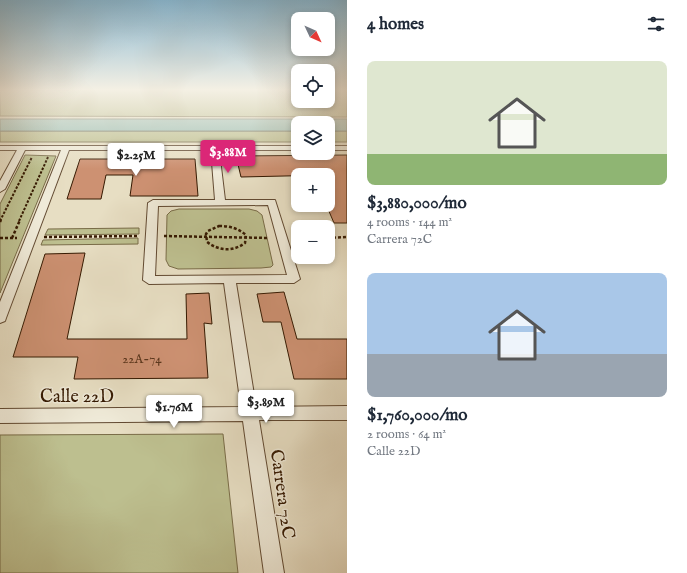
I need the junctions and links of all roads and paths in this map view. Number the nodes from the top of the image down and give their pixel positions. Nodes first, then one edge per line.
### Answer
1 (0, 148) edge
2 (22, 148) junction
3 (66, 148) junction
4 (215, 148) junction
5 (291, 148) edge
6 (335, 148) edge
7 (347, 148) edge
8 (33, 155) dead end
9 (49, 155) dead end
10 (0, 189) edge
11 (220, 202) junction
12 (0, 222) edge
13 (145, 236) dead end
14 (164, 236) dead end
15 (32, 237) junction
16 (205, 237) junction
17 (347, 237) edge
18 (0, 238) edge
19 (12, 238) junction
20 (246, 238) junction
21 (271, 238) dead end
22 (335, 238) edge
23 (229, 279) junction
24 (0, 318) edge
25 (347, 413) edge
26 (251, 414) junction
27 (0, 416) edge
28 (274, 573) edge

1 - 2 street
2 - 3 street
2 - 10 street
3 - 4 street
3 - 15 street
4 - 5 street
4 - 11 street
6 - 7 street
8 - 12 path
9 - 19 path
11 - 23 street
11 - 23 street
13 - 15 path
14 - 16 path
15 - 19 path
15 - 24 street
16 - 20 path
16 - 20 path
16 - 20 path
17 - 22 path
18 - 19 path
20 - 21 path
23 - 26 street, Carrera 72C
25 - 26 street, Calle 22D
26 - 27 street, Calle 22D
26 - 28 street, Carrera 72C

